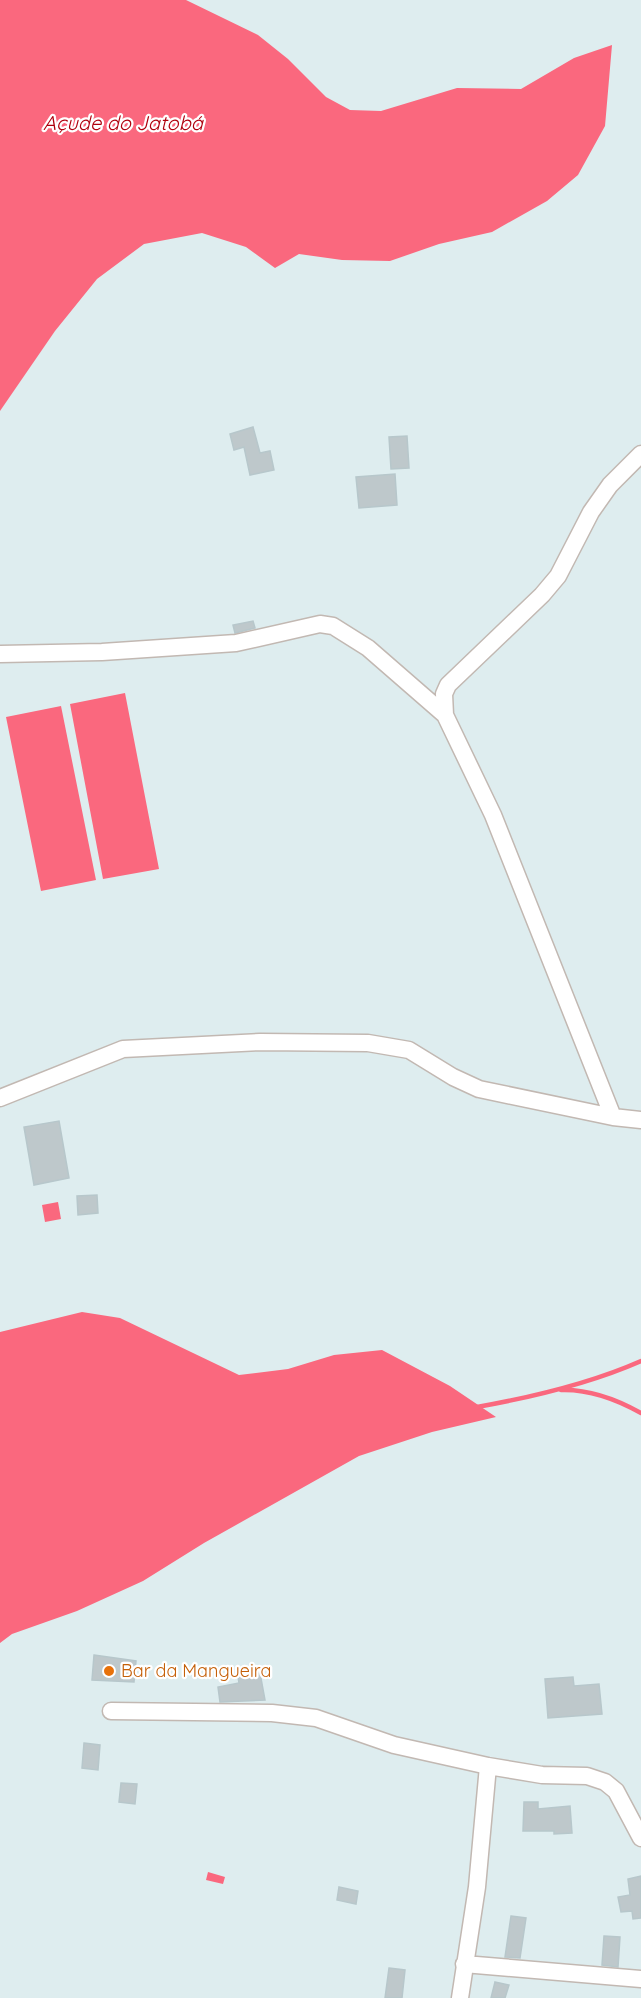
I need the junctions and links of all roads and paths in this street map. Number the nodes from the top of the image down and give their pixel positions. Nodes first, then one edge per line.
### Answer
1 (641, 454) edge
2 (0, 654) edge
3 (445, 715) junction
4 (0, 1098) edge
5 (613, 1117) junction
6 (641, 1120) edge
7 (111, 1711) dead end
8 (488, 1766) junction
9 (641, 1838) edge
10 (464, 1964) junction
11 (641, 1978) edge
12 (460, 1998) edge

1 - 3 street
2 - 3 street
3 - 5 street
4 - 5 street
5 - 6 street
7 - 8 street
8 - 9 street
8 - 10 street
10 - 11 street
10 - 12 street

